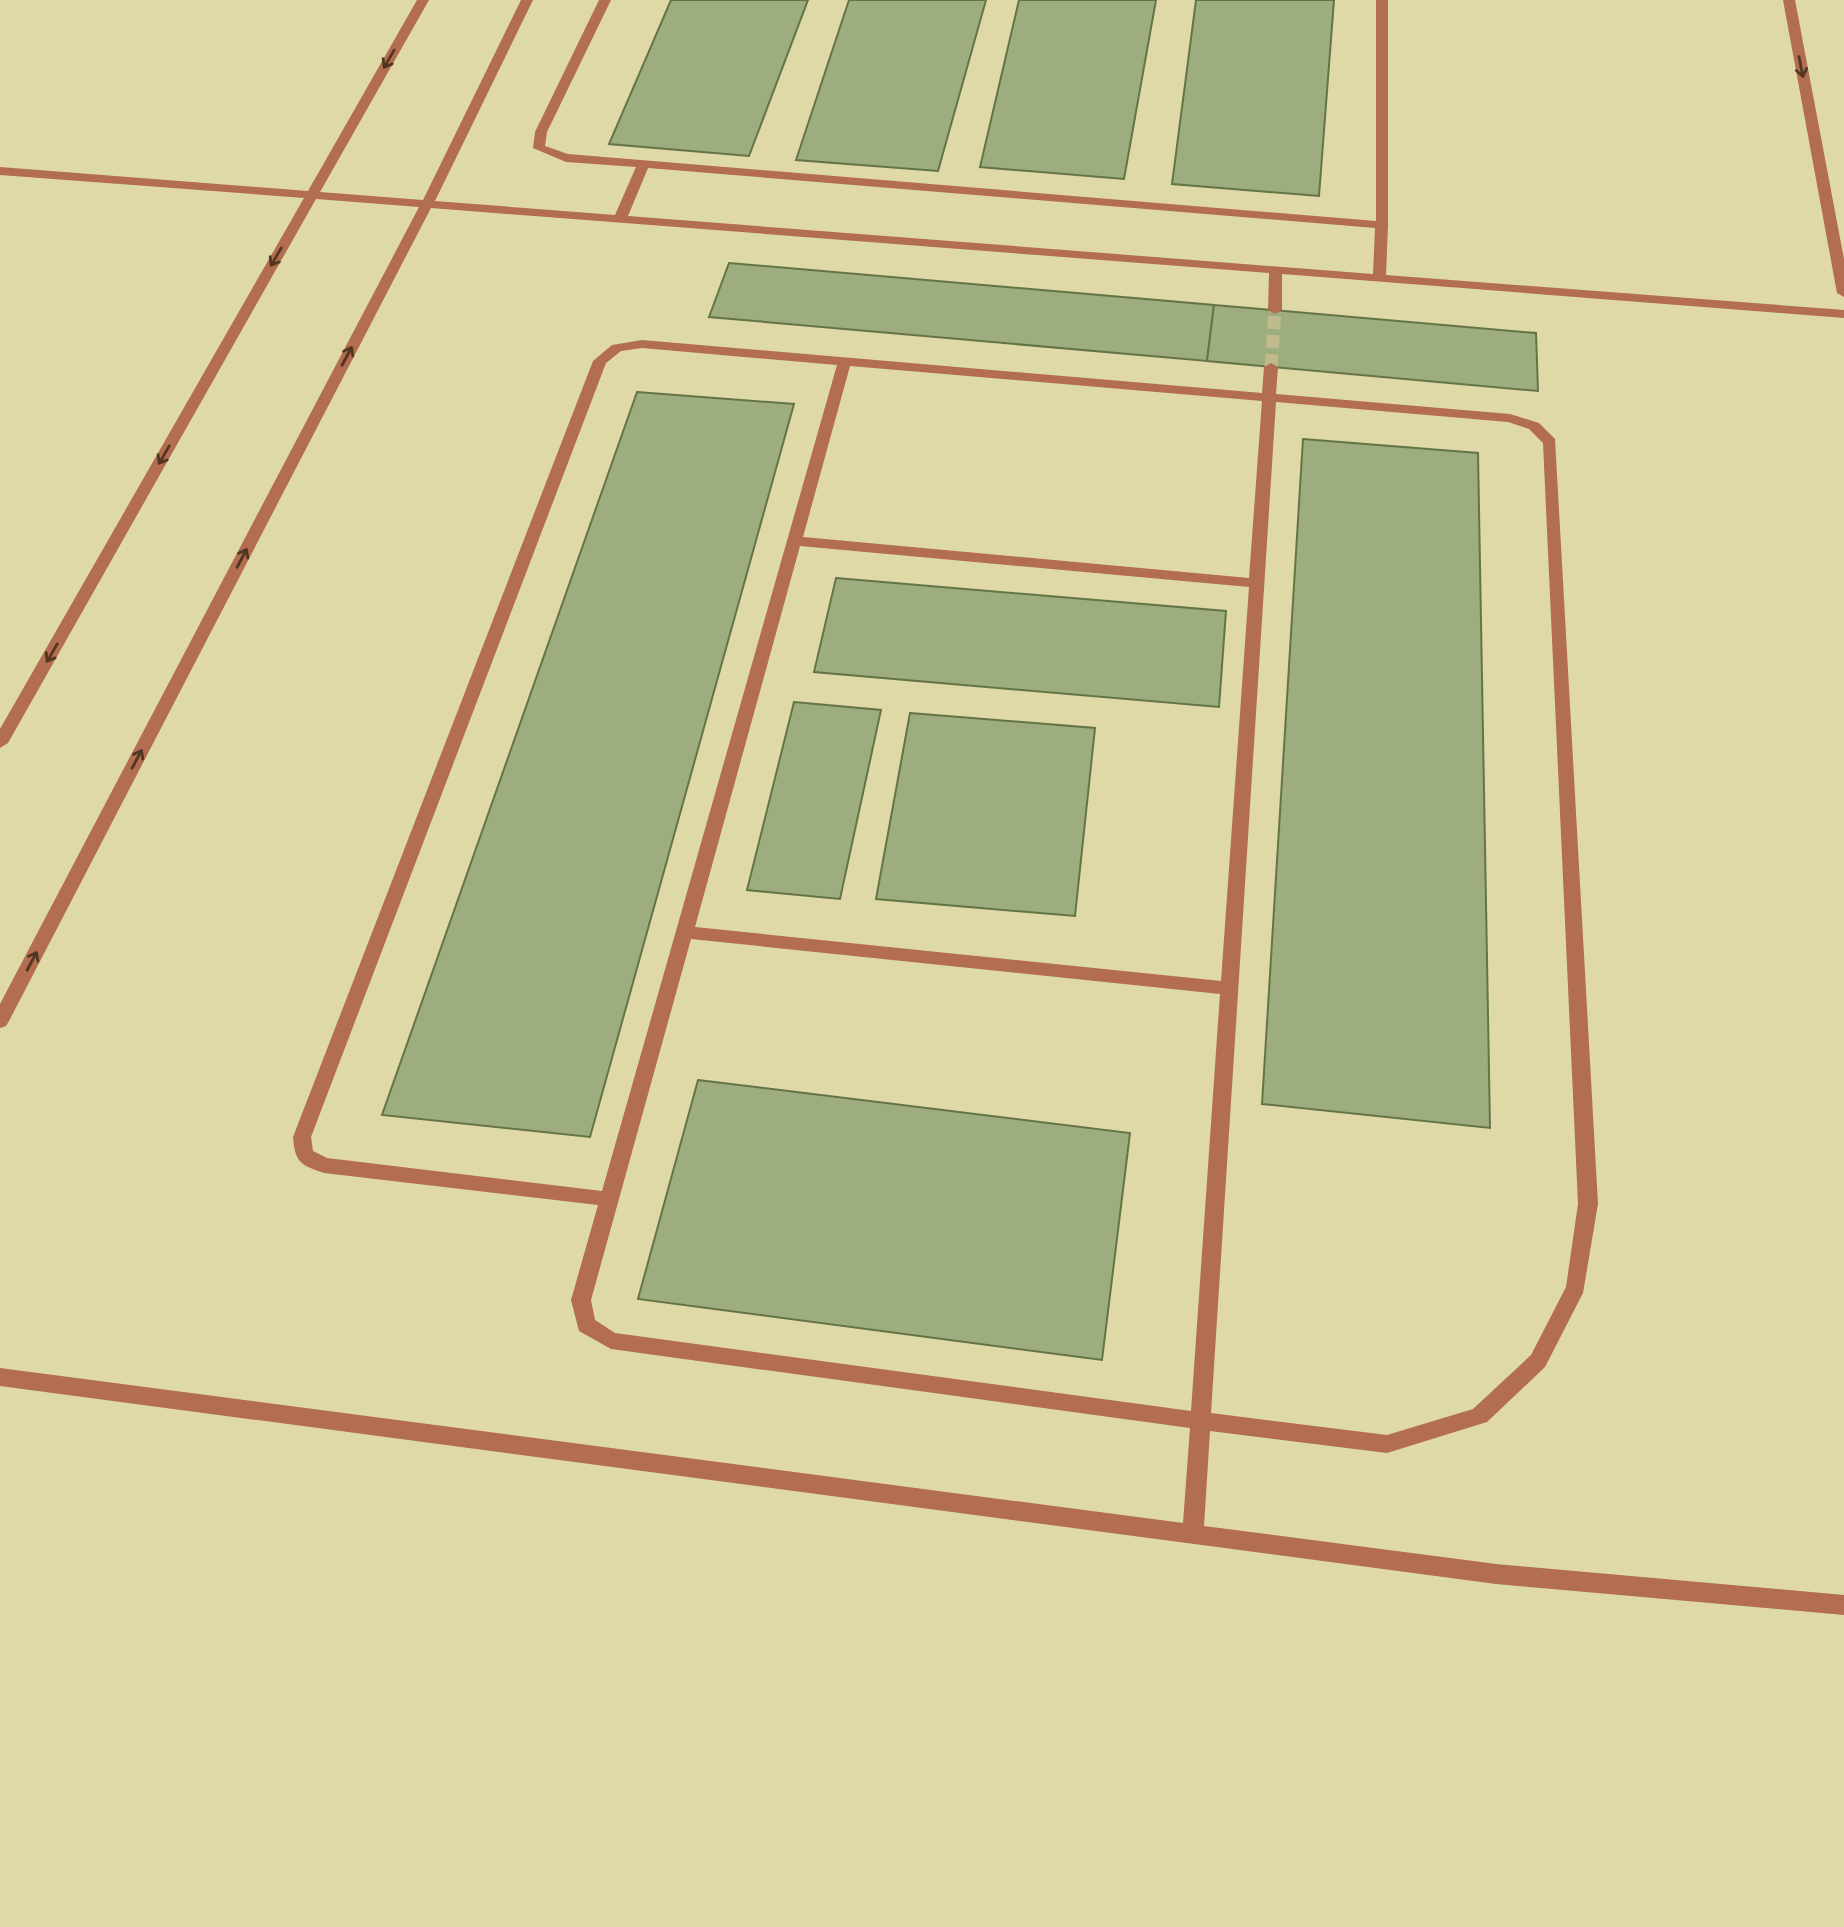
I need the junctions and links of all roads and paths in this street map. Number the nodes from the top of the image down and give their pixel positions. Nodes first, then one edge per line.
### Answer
1 (423, 0) edge
2 (527, 0) edge
3 (605, 0) edge
4 (1382, 0) edge
5 (1789, 0) edge
6 (643, 165) junction
7 (0, 171) edge
8 (312, 194) junction
9 (426, 204) junction
10 (620, 219) junction
11 (1382, 225) junction
12 (1276, 270) junction
13 (1378, 278) junction
14 (1844, 293) edge
15 (1275, 310) tunnel mouth
16 (1844, 314) edge
17 (845, 361) junction
18 (1271, 367) tunnel mouth
19 (1268, 397) junction
20 (794, 541) junction
21 (1256, 583) junction
22 (0, 743) edge
23 (684, 932) junction
24 (1229, 988) junction
25 (0, 1021) edge
26 (609, 1199) junction
27 (0, 1377) edge
28 (1201, 1421) junction
29 (1193, 1534) junction
30 (1844, 1605) edge

1 -> 8 lane
2 - 9 lane
3 - 6 lane
4 - 11 lane
5 -> 14 lane
6 - 10 lane
6 - 11 lane
7 - 8 lane
8 - 9 lane
8 -> 22 lane
9 - 10 lane
25 -> 9 lane
10 - 12 lane
11 - 13 lane
12 - 13 lane
12 - 15 lane
13 - 16 lane
17 - 19 lane
17 - 20 lane
17 - 26 lane
18 - 19 lane
19 - 21 lane
19 - 28 lane
20 - 21 lane
20 - 23 lane
21 - 24 lane
23 - 24 lane
23 - 26 lane
24 - 28 lane
26 - 28 lane
27 - 29 lane
28 - 29 lane
29 - 30 lane

